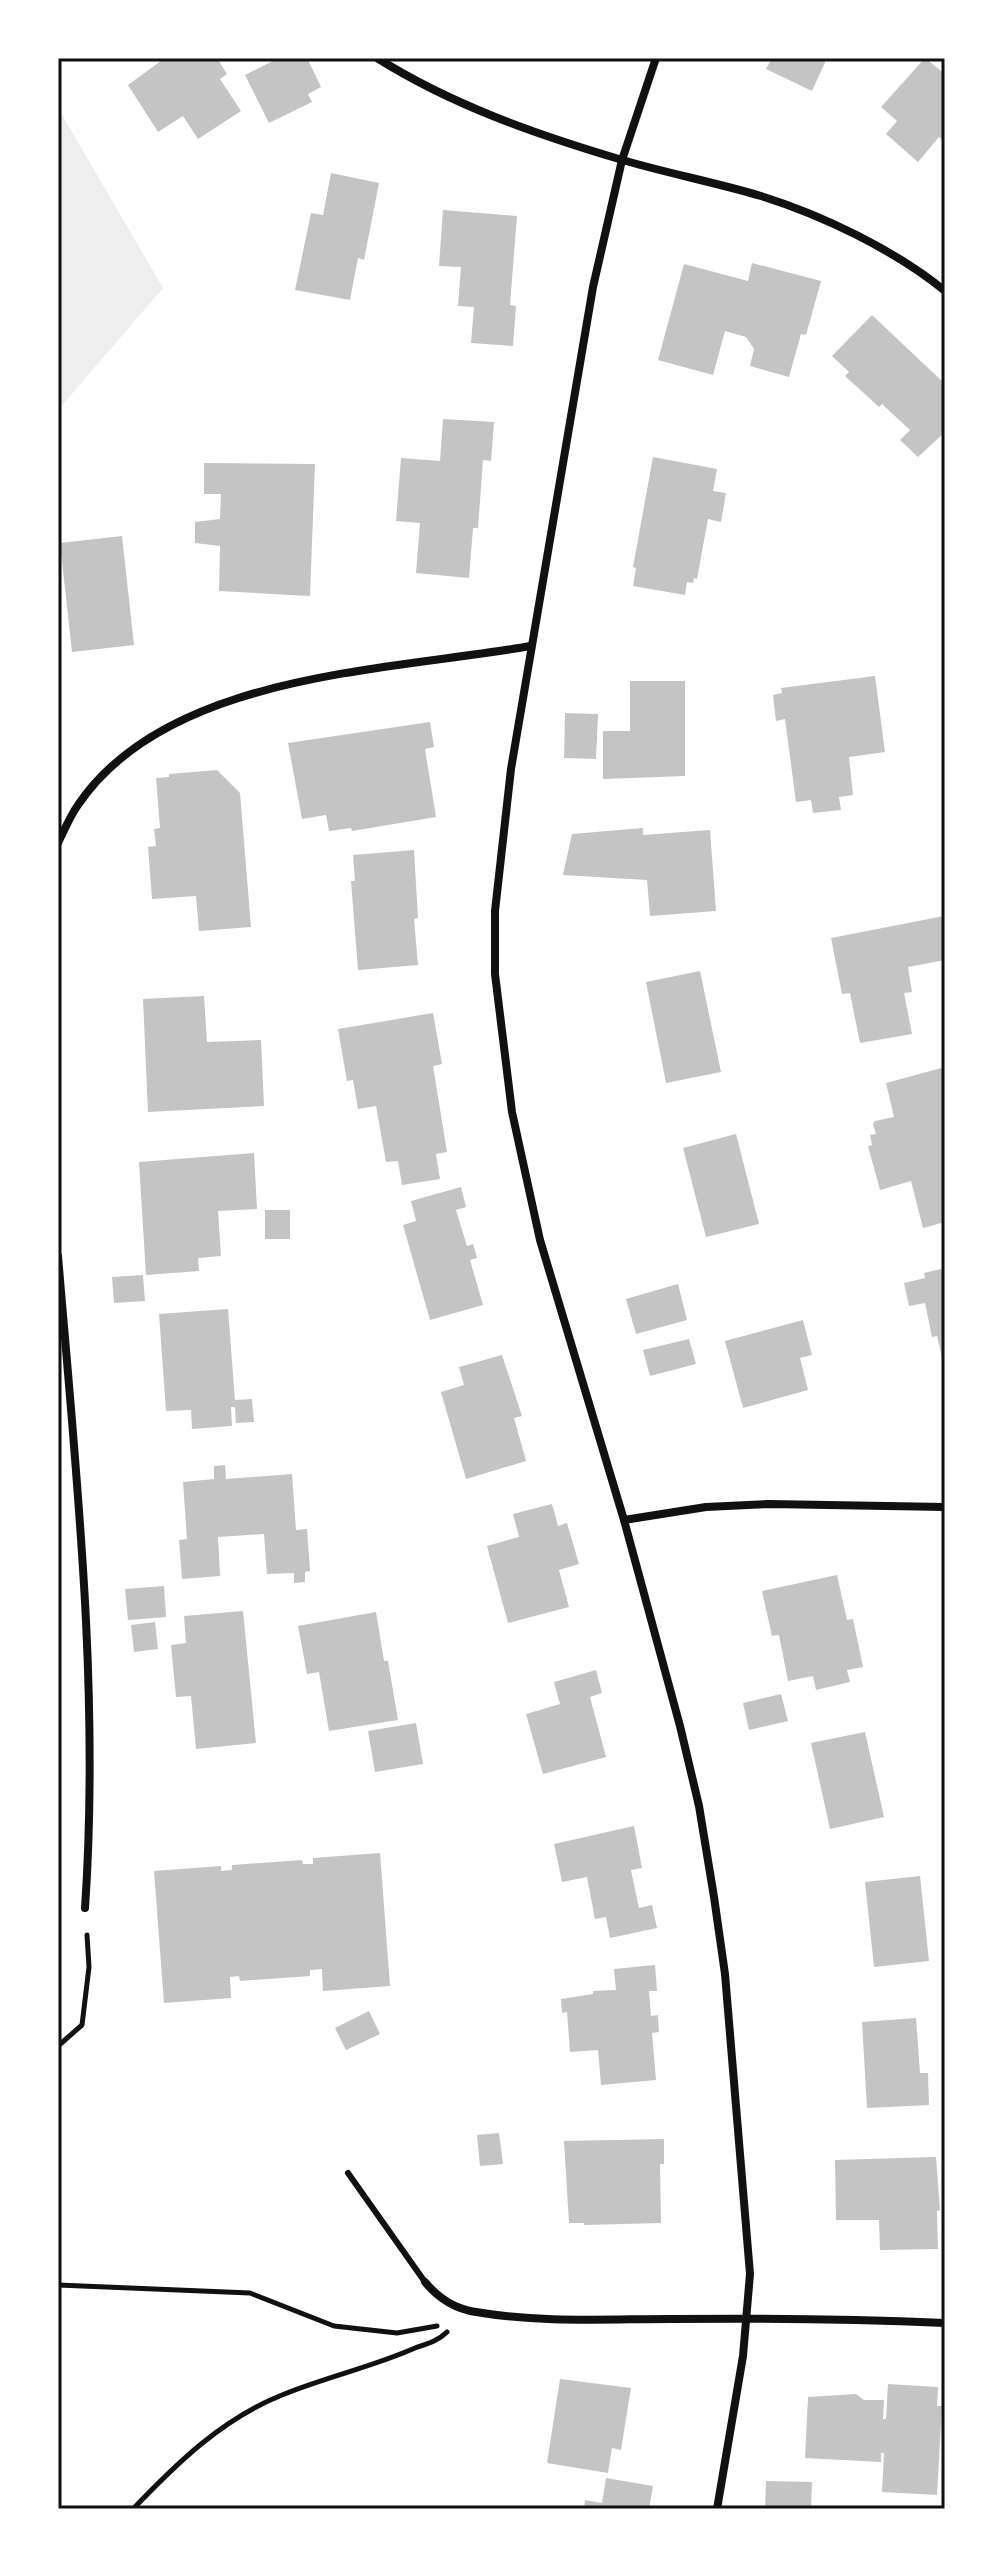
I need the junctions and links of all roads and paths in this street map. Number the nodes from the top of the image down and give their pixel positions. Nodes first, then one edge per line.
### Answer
1 (377, 58) edge
2 (656, 58) edge
3 (622, 160) junction
4 (945, 291) edge
5 (531, 646) junction
6 (58, 843) edge
7 (58, 1256) edge
8 (945, 1507) edge
9 (624, 1520) junction
10 (85, 1908) joint
11 (58, 2046) edge
12 (348, 2173) dead end
13 (425, 2282) joint
14 (58, 2285) edge
15 (465, 2309) junction
16 (747, 2318) junction
17 (945, 2323) edge
18 (133, 2509) edge
19 (717, 2509) edge

1 - 3 street
2 - 3 street
3 - 4 street
3 - 5 street
5 - 6 street
5 - 9 street
7 - 10 street
8 - 9 street
9 - 16 street
10 - 11 path
12 - 13 lane
13 - 15 street
14 - 15 path
15 - 16 street
15 - 18 path
16 - 17 street
16 - 19 street

